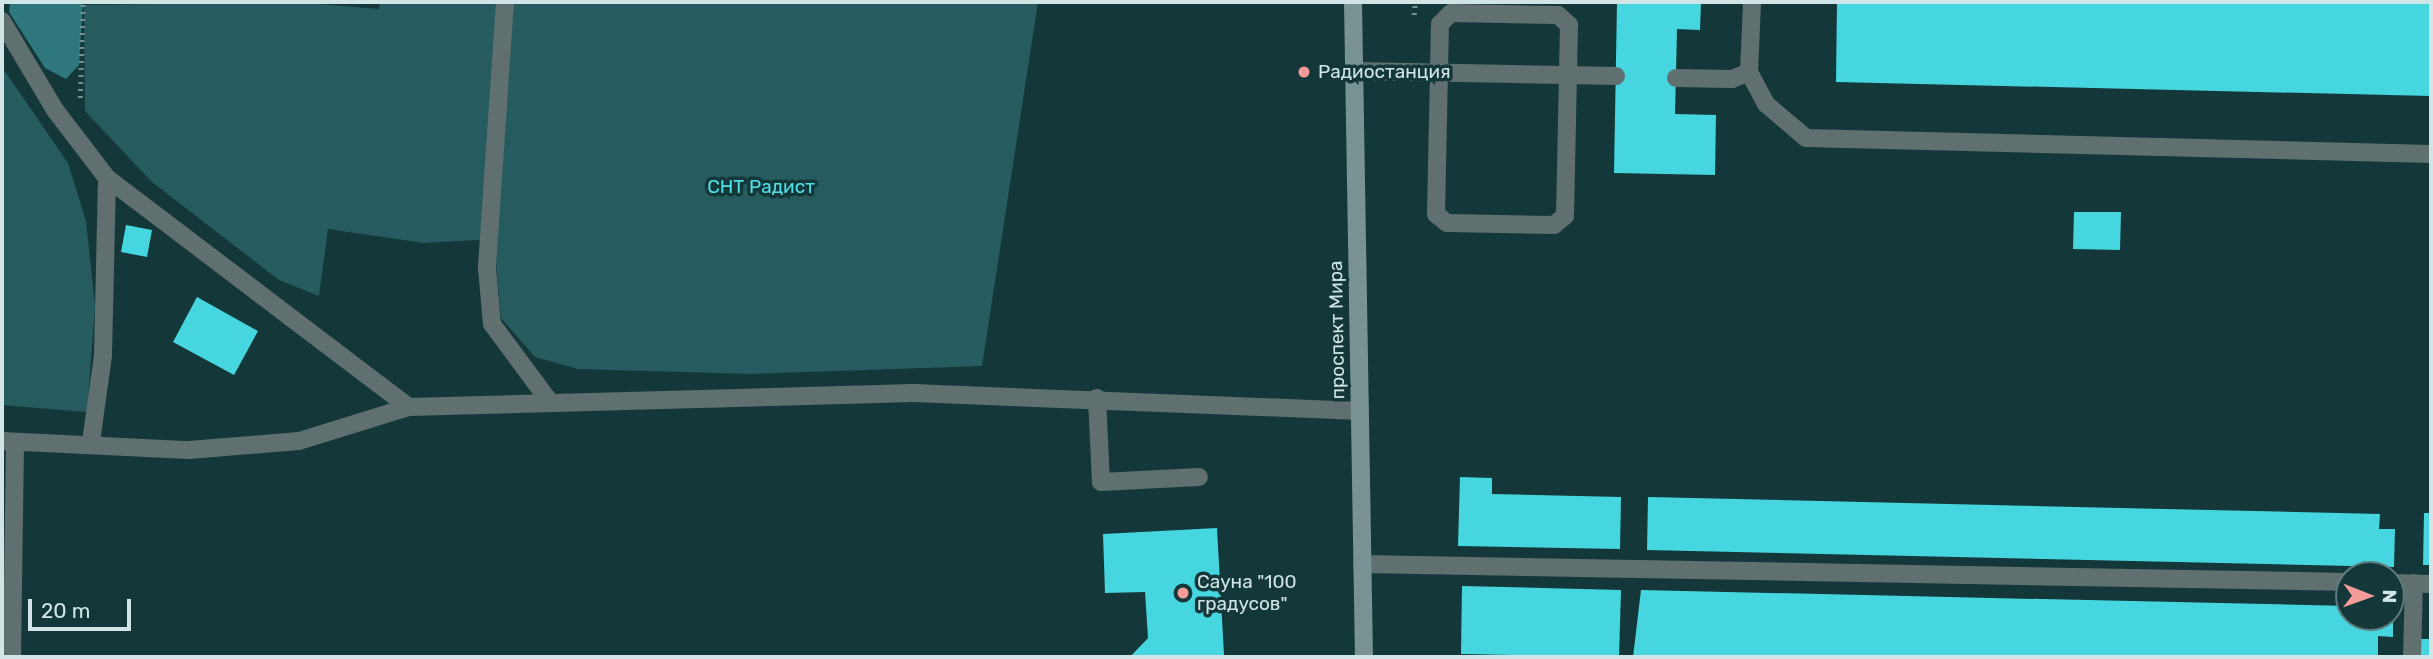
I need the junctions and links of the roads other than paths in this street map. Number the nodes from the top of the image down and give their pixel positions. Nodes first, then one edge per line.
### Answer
1 (505, 2) edge
2 (1353, 2) edge
3 (1752, 2) edge
4 (2, 21) edge
5 (1353, 71) junction
6 (1749, 72) junction
7 (1439, 73) junction
8 (1568, 75) junction
9 (1616, 76) dead end
10 (1676, 78) dead end
11 (2431, 154) edge
12 (107, 178) junction
13 (1097, 398) junction
14 (550, 402) junction
15 (409, 407) junction
16 (1360, 411) junction
17 (8, 441) edge
18 (91, 442) junction
19 (1199, 477) dead end
20 (1362, 564) junction
21 (2335, 582) edge
22 (2405, 583) edge
23 (2423, 584) edge
24 (12, 657) edge
25 (1364, 657) edge
26 (2412, 657) edge

1 - 14 street
2 - 5 street, проспект Мира
3 - 6 street
4 - 12 street
5 - 7 street
5 - 16 street, проспект Мира
6 - 10 street
6 - 11 street
7 - 8 street
7 - 8 street
7 - 8 street
8 - 9 street
12 - 15 street
12 - 18 street
13 - 14 street
13 - 16 street
13 - 19 street
14 - 15 street
15 - 18 street
16 - 20 street, проспект Мира
17 - 18 street
17 - 24 street
20 - 21 street
20 - 25 street, проспект Мира
22 - 23 street
23 - 26 street

